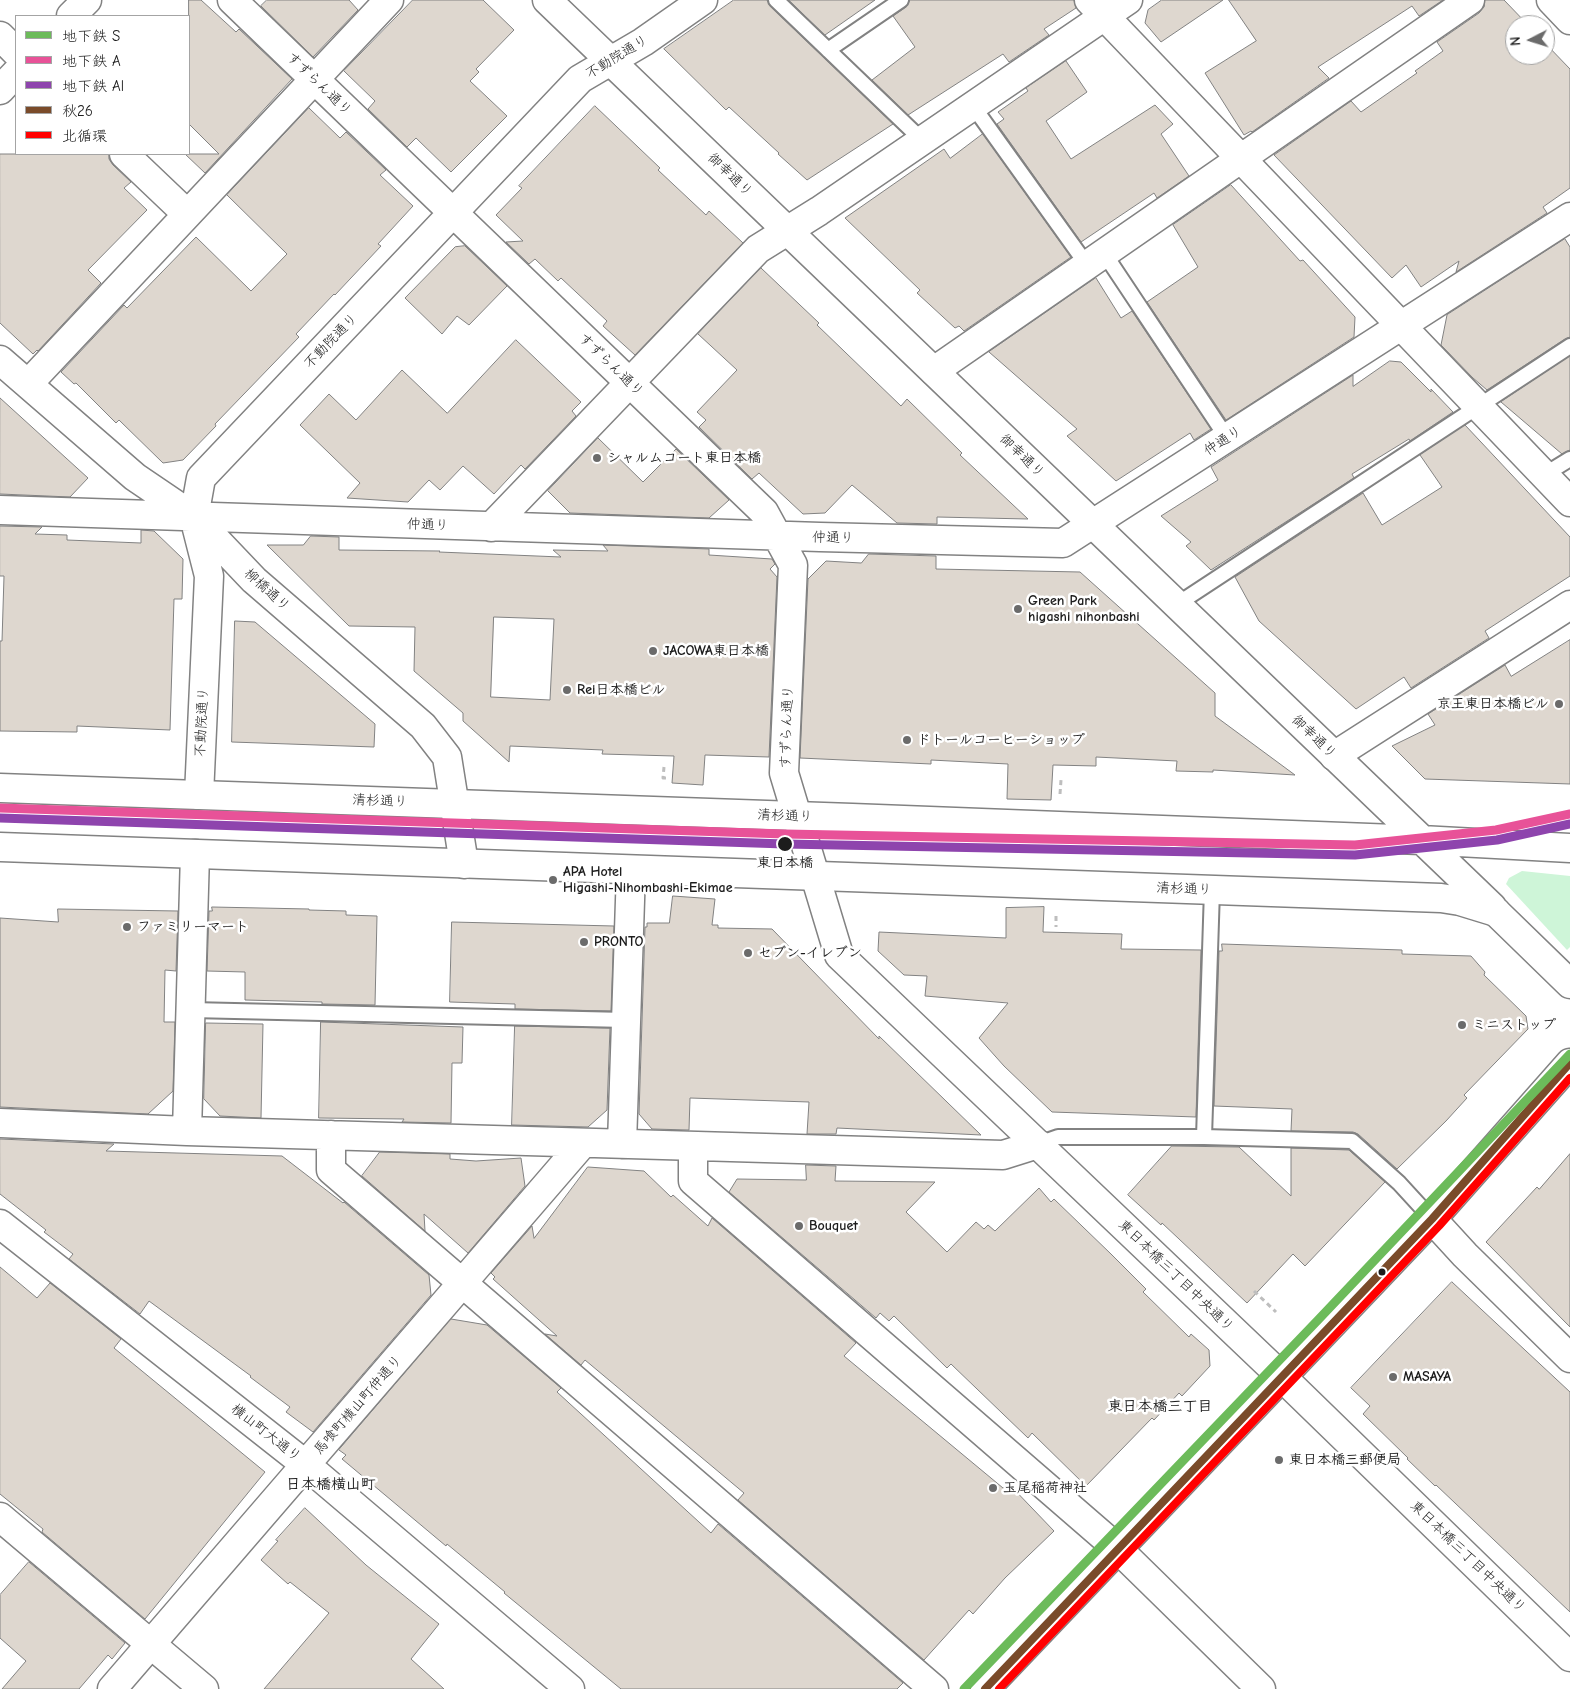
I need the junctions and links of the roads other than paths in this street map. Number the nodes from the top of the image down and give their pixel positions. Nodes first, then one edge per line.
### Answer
1 (87, 0) edge
2 (232, 0) edge
3 (389, 0) edge
4 (547, 0) edge
5 (703, 0) edge
6 (776, 0) edge
7 (901, 0) edge
8 (1128, 0) edge
9 (1470, 0) edge
10 (1551, 0) edge
11 (1097, 8) edge
12 (72, 15) edge
13 (1570, 20) edge
14 (0, 36) edge
15 (828, 50) junction
16 (15, 51) edge
17 (610, 61) junction
18 (15, 74) edge
19 (314, 79) junction
20 (0, 90) edge
21 (973, 106) junction
22 (922, 140) junction
23 (125, 155) edge
24 (1240, 158) junction
25 (453, 212) junction
26 (187, 214) junction
27 (1570, 217) edge
28 (788, 231) junction
29 (1095, 259) junction
30 (1401, 326) junction
31 (1570, 346) edge
32 (0, 360) edge
33 (934, 371) junction
34 (630, 382) junction
35 (28, 384) junction
36 (1478, 406) junction
37 (1227, 438) junction
38 (1570, 459) edge
39 (1544, 475) junction
40 (1570, 502) edge
41 (0, 510) edge
42 (194, 517) junction
43 (1093, 524) junction
44 (491, 527) junction
45 (778, 536) junction
46 (1176, 605) junction
47 (1570, 605) edge
48 (1334, 756) junction
49 (0, 788) edge
50 (199, 795) junction
51 (454, 804) junction
52 (797, 816) junction
53 (1422, 840) junction
54 (0, 847) edge
55 (1570, 848) edge
56 (195, 854) junction
57 (464, 864) junction
58 (631, 870) junction
59 (816, 876) junction
60 (1212, 890) junction
61 (1496, 912) junction
62 (1570, 984) edge
63 (191, 1010) junction
64 (626, 1020) junction
65 (1570, 1063) edge
66 (0, 1123) edge
67 (187, 1131) junction
68 (331, 1135) junction
69 (1204, 1137) junction
70 (583, 1143) junction
71 (622, 1144) junction
72 (1038, 1144) junction
73 (694, 1146) junction
74 (1432, 1219) junction
75 (0, 1224) edge
76 (464, 1282) junction
77 (1570, 1358) edge
78 (1282, 1378) junction
79 (306, 1465) junction
80 (0, 1517) edge
81 (1118, 1549) junction
82 (151, 1644) junction
83 (1570, 1657) edge
84 (112, 1689) edge
85 (204, 1689) edge
86 (570, 1689) edge
87 (934, 1689) edge
88 (985, 1689) edge
89 (1261, 1689) edge

1 - 12 street
2 - 19 street, すずらん通り
3 - 19 street
4 - 17 street, 御幸通り
5 - 17 street, 不動院通り
6 - 15 lane
7 - 15 lane
8 - 11 street
9 - 24 street
10 - 13 street
11 - 21 street
11 - 24 street
14 - 16 street
15 - 22 lane
17 - 25 street, 不動院通り
17 - 28 street, 御幸通り
18 - 20 street
19 - 25 street, すずらん通り
19 - 26 street
21 - 22 street
21 - 29 lane
22 - 28 street
23 - 26 street
24 - 29 street
24 - 30 street
25 - 34 street, すずらん通り
25 - 42 street, 不動院通り
26 - 35 street
27 - 30 street, 仲通り
28 - 33 street, 御幸通り
28 - 34 street
29 - 33 street
29 - 37 lane
30 - 36 street
30 - 37 street, 仲通り
31 - 36 lane
32 - 35 street, 柳橋通り
33 - 43 street, 御幸通り
34 - 44 street
34 - 45 street, すずらん通り
35 - 42 street, 柳橋通り
36 - 39 street
36 - 46 lane
37 - 43 street, 仲通り
38 - 39 lane
39 - 40 street
41 - 42 street, 仲通り
42 - 44 street, 仲通り
42 - 50 street, 不動院通り
42 - 51 street, 柳橋通り
43 - 45 street, 仲通り
43 - 46 street, 御幸通り
44 - 45 street, 仲通り
45 - 52 street, すずらん通り
46 - 48 street, 御幸通り
47 - 48 street
48 - 53 street, 御幸通り
49 - 50 street, 清杉通り
50 - 51 street, 清杉通り
51 - 52 street, 清杉通り
51 - 57 street, 柳橋通り
52 - 53 street, 清杉通り
52 - 59 street, すずらん通り
53 - 55 street, 清杉通り
53 - 61 street, 御幸通り
54 - 56 street, 清杉通り
56 - 57 street, 清杉通り
56 - 63 street
57 - 58 street, 清杉通り
58 - 59 street, 清杉通り
58 - 64 street
59 - 60 street, 清杉通り
59 - 72 street, 東日本橋三丁目中央通り
60 - 61 street, 清杉通り
60 - 69 lane
61 - 62 street, 御幸通り
63 - 64 lane
63 - 67 street
64 - 71 street
65 - 74 street
66 - 67 street
67 - 68 street
68 - 70 street
68 - 76 street
69 - 72 lane
69 - 74 lane
70 - 71 street
70 - 76 street, 馬喰町横山町仲通り
71 - 73 street
72 - 73 street
72 - 78 street, 東日本橋三丁目中央通り
73 - 81 street
74 - 77 street
74 - 78 street
75 - 79 street, 横山町大通り
76 - 79 street, 馬喰町横山町仲通り
76 - 87 street
78 - 81 street
78 - 83 street, 東日本橋三丁目中央通り
79 - 82 street, 馬喰町横山町仲通り
79 - 86 street, 横山町大通り
80 - 82 street
81 - 88 street
81 - 89 street
82 - 84 street, 馬喰町横山町仲通り
82 - 85 street

